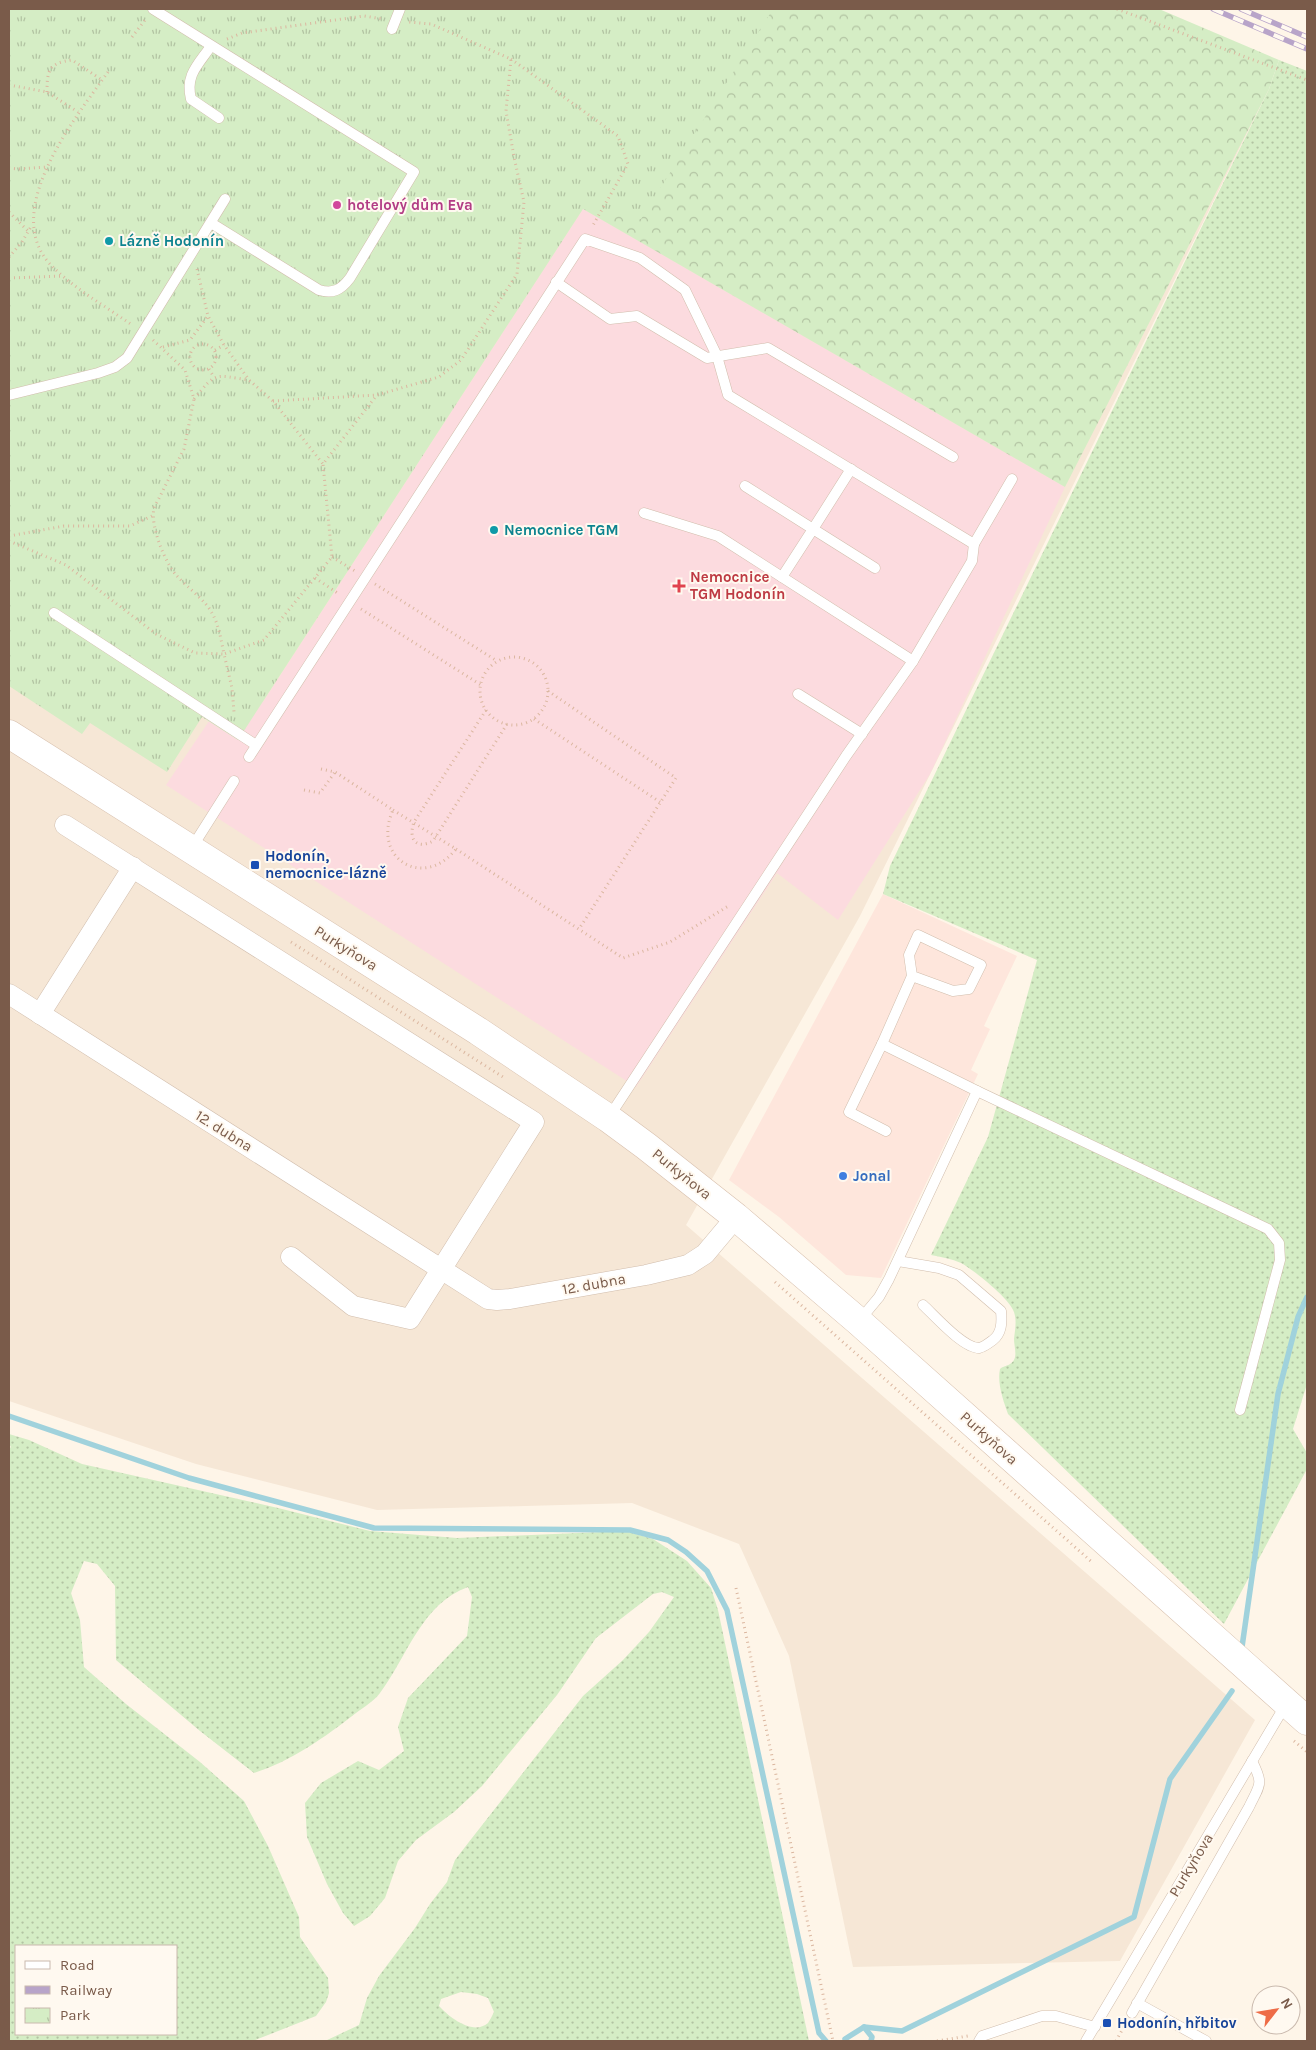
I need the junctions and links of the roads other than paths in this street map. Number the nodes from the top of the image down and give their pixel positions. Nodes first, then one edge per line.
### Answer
1 (400, 9) edge
2 (154, 10) edge
3 (394, 24) road end
4 (211, 46) junction
5 (219, 118) dead end
6 (225, 199) dead end
7 (210, 223) junction
8 (556, 282) junction
9 (716, 356) junction
10 (9, 395) edge
11 (953, 457) dead end
12 (851, 469) junction
13 (1012, 479) dead end
14 (745, 486) dead end
15 (644, 513) dead end
16 (813, 529) junction
17 (974, 544) junction
18 (875, 568) dead end
19 (782, 577) junction
20 (54, 613) dead end
21 (913, 661) junction
22 (798, 694) dead end
23 (9, 734) edge
24 (862, 734) junction
25 (256, 745) junction
26 (249, 757) dead end
27 (234, 781) dead end
28 (65, 825) dead end
29 (191, 850) junction
30 (133, 868) junction
31 (912, 976) junction
32 (9, 994) edge
33 (40, 1014) junction
34 (882, 1044) junction
35 (977, 1091) junction
36 (608, 1118) junction
37 (886, 1131) dead end
38 (736, 1217) junction
39 (291, 1257) dead end
40 (898, 1261) junction
41 (440, 1268) junction
42 (923, 1305) dead end
43 (858, 1322) junction
44 (1240, 1410) dead end
45 (1287, 1704) junction
46 (1307, 1721) edge
47 (1252, 1761) junction
48 (1137, 2003) junction
49 (1132, 2013) dead end
50 (1095, 2027) junction
51 (981, 2039) edge
52 (1086, 2041) edge
53 (1206, 2041) edge

1 - 3 lane
2 - 4 lane
4 - 5 lane
4 - 7 lane
6 - 7 lane
7 - 10 lane
8 - 9 lane
8 - 9 lane
8 - 25 lane
9 - 11 lane
9 - 12 lane
12 - 16 lane
12 - 17 lane
13 - 17 lane
14 - 16 lane
15 - 19 lane
16 - 18 lane
16 - 19 lane
17 - 21 lane
19 - 21 lane
20 - 25 lane
21 - 24 lane
22 - 24 lane
23 - 29 street, Purkyňova
24 - 36 lane
25 - 26 lane
27 - 29 lane
28 - 30 street
29 - 36 street, Purkyňova
30 - 33 street
30 - 41 street
31 - 31 lane
31 - 34 lane
32 - 33 street, 12. dubna
33 - 41 street, 12. dubna
34 - 35 lane
34 - 37 lane
35 - 40 lane
35 - 44 lane
36 - 38 street, Purkyňova
38 - 41 street, 12. dubna
38 - 43 street, Purkyňova
39 - 41 street
40 - 42 lane
40 - 43 lane
43 - 45 street, Purkyňova
45 - 46 street, Purkyňova
45 - 47 lane, Purkyňova
47 - 48 lane
47 - 50 lane, Purkyňova
48 - 49 lane
48 - 53 lane
50 - 51 lane
50 - 52 lane, Purkyňova

